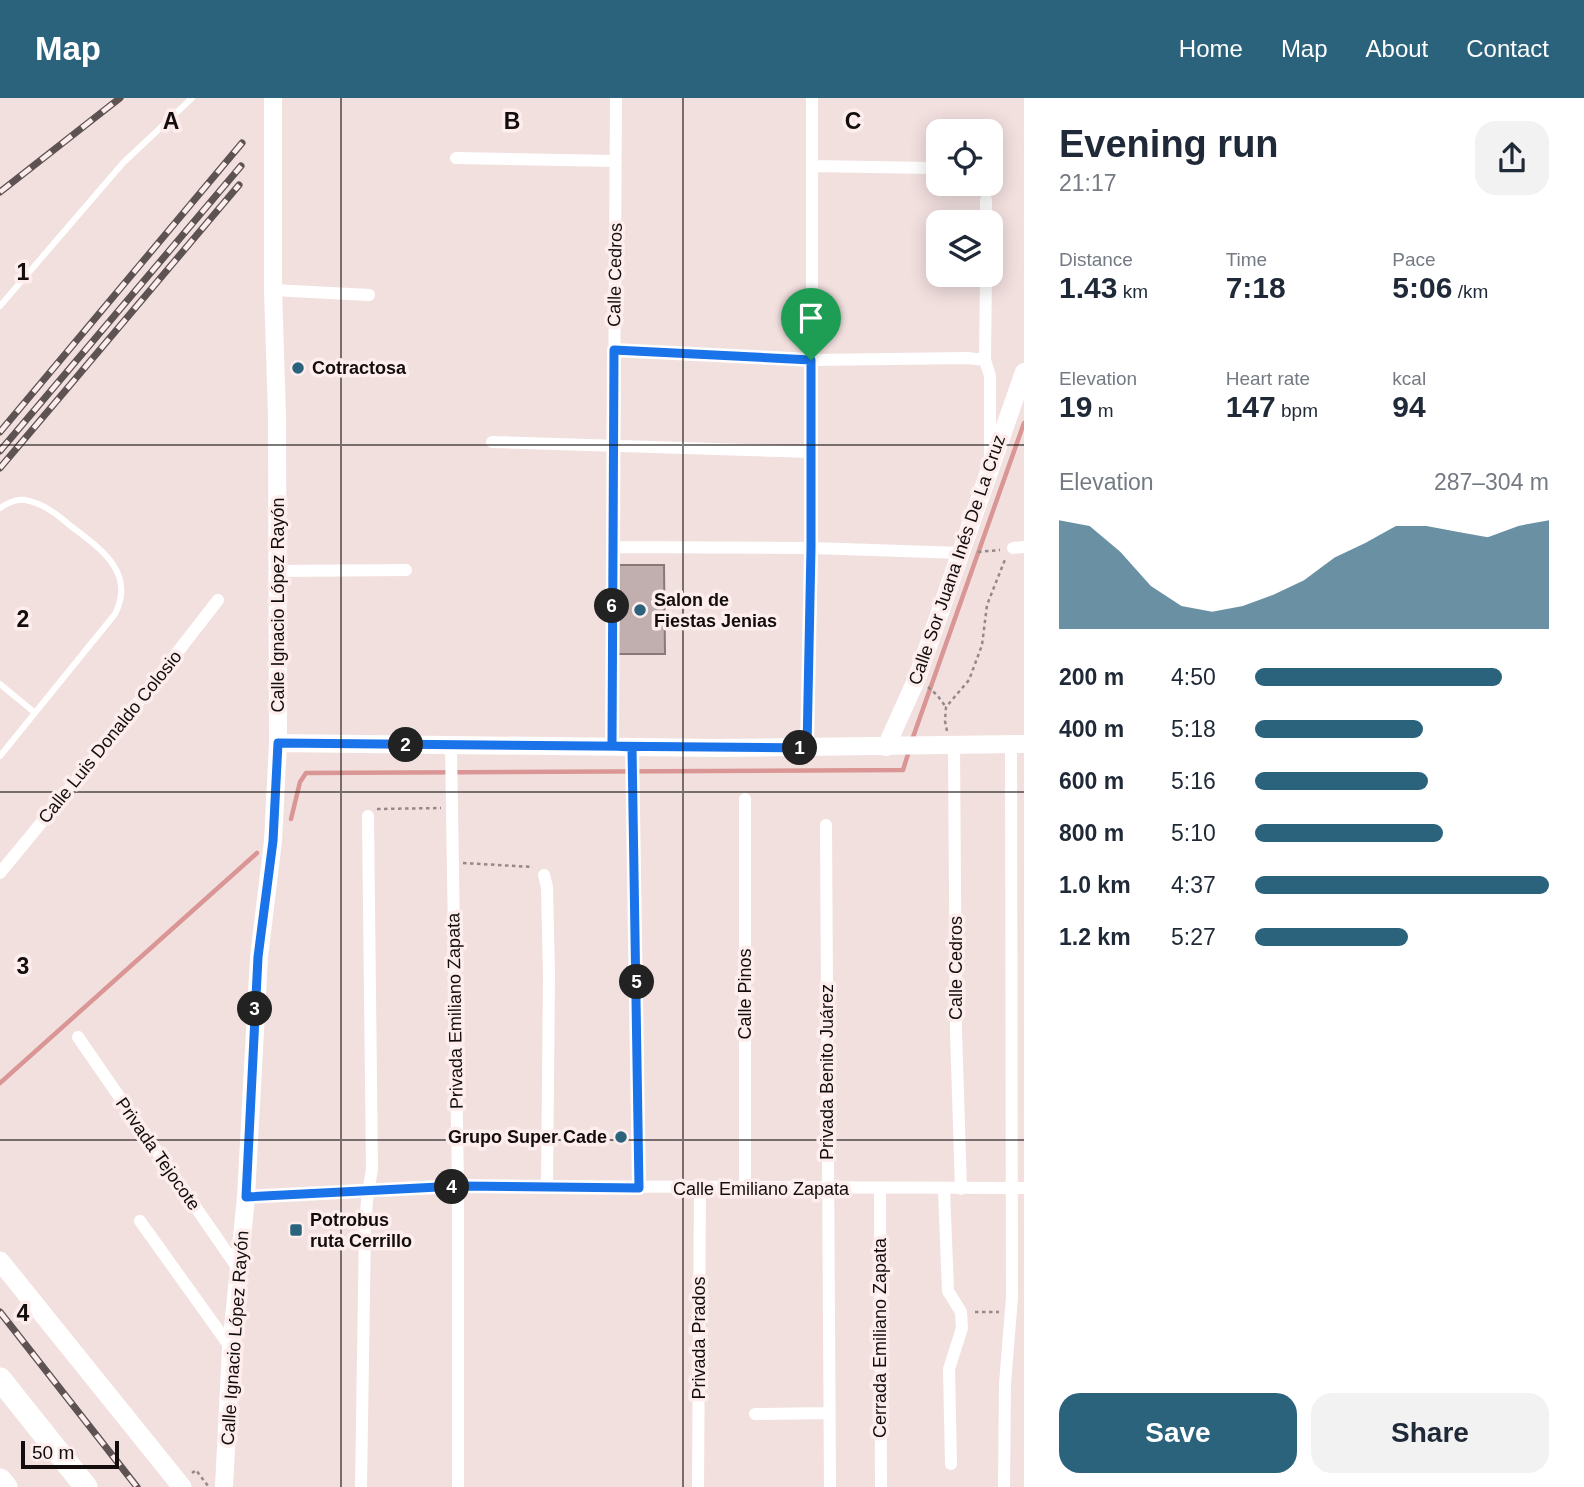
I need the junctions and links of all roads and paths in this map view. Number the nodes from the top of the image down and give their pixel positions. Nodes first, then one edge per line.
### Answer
1 (192, 98) edge
2 (273, 98) edge
3 (616, 98) edge
4 (812, 98) edge
5 (456, 158) dead end
6 (616, 161) junction
7 (812, 166) junction
8 (926, 168) edge
9 (986, 200) dead end
10 (986, 210) edge
11 (986, 287) edge
12 (273, 290) junction
13 (369, 295) dead end
14 (0, 306) edge
15 (614, 350) junction
16 (811, 360) junction
17 (985, 360) junction
18 (1024, 372) edge
19 (492, 442) dead end
20 (612, 445) junction
21 (811, 452) junction
22 (990, 466) junction
23 (0, 508) edge
24 (612, 547) junction
25 (811, 548) junction
26 (1019, 548) edge
27 (989, 551) dead end
28 (967, 553) junction
29 (406, 570) dead end
30 (278, 571) junction
31 (218, 600) dead end
32 (0, 684) edge
33 (935, 692) dead end
34 (946, 707) junction
35 (34, 712) junction
36 (278, 743) junction
37 (1018, 744) edge
38 (612, 746) junction
39 (901, 747) junction
40 (954, 747) junction
41 (807, 748) junction
42 (632, 752) junction
43 (451, 753) junction
44 (0, 756) edge
45 (745, 799) dead end
46 (451, 808) junction
47 (368, 816) joint
48 (826, 825) dead end
49 (453, 863) junction
50 (0, 873) edge
51 (544, 875) joint
52 (78, 1037) dead end
53 (458, 1186) junction
54 (547, 1187) junction
55 (639, 1188) junction
56 (700, 1188) junction
57 (745, 1188) junction
58 (1018, 1188) edge
59 (369, 1189) junction
60 (827, 1189) junction
61 (880, 1189) junction
62 (944, 1189) junction
63 (961, 1189) junction
64 (246, 1197) junction
65 (140, 1221) dead end
66 (0, 1261) edge
67 (239, 1270) junction
68 (961, 1312) junction
69 (1011, 1312) junction
70 (231, 1348) junction
71 (0, 1370) edge
72 (0, 1380) edge
73 (829, 1413) junction
74 (755, 1414) dead end
75 (951, 1464) dead end
76 (196, 1470) dead end
77 (0, 1480) edge
78 (6, 1487) edge
79 (86, 1487) edge
80 (182, 1487) edge
81 (208, 1487) edge
82 (224, 1487) edge
83 (361, 1487) edge
84 (458, 1487) edge
85 (698, 1487) edge
86 (830, 1487) edge
87 (881, 1487) edge
88 (1004, 1487) edge

1 - 14 lane
2 - 12 main road, Calle Ignacio López Rayón
3 - 6 street, Calle Cedros
4 - 7 street
5 - 6 street
6 - 15 street, Calle Cedros
7 - 8 street
7 - 16 street
9 - 10 street
11 - 17 street
12 - 13 street
12 - 30 main road, Calle Ignacio López Rayón
15 - 16 street
15 - 20 street, Calle Cedros
16 - 17 street
16 - 21 street
17 - 22 street
18 - 22 main road, Calle Sor Juana Inés De La Cruz
19 - 20 street
20 - 21 street
20 - 24 street, Calle Cedros
21 - 25 street
22 - 28 main road, Calle Sor Juana Inés De La Cruz
23 - 35 lane
24 - 25 street
24 - 38 street, Calle Cedros
25 - 28 street
25 - 41 street
26 - 34 path
27 - 28 path
28 - 39 main road, Calle Sor Juana Inés De La Cruz
29 - 30 street
30 - 36 main road, Calle Ignacio López Rayón
31 - 50 street, Calle Luis Donaldo Colosio
32 - 35 lane
33 - 34 path
34 - 40 path
35 - 44 lane
36 - 43 main road
36 - 64 main road, Calle Ignacio López Rayón
37 - 40 main road
37 - 58 street
38 - 42 main road
38 - 43 main road
39 - 40 main road
39 - 41 main road
40 - 63 street, Calle Cedros
41 - 42 main road
42 - 55 street
43 - 46 street, Privada Emiliano Zapata
45 - 57 street, Calle Pinos
46 - 47 path
46 - 49 street, Privada Emiliano Zapata
47 - 59 street
48 - 60 street, Privada Benito Juárez
49 - 51 path
49 - 53 street, Privada Emiliano Zapata
51 - 54 street
52 - 67 street, Privada Tejocote
53 - 54 street, Calle Emiliano Zapata
53 - 59 street, Calle Emiliano Zapata
53 - 84 street, Privada Emiliano Zapata
54 - 55 street, Calle Emiliano Zapata
55 - 56 street, Calle Emiliano Zapata
56 - 57 street, Calle Emiliano Zapata
56 - 85 street, Privada Prados
57 - 60 street, Calle Emiliano Zapata
58 - 63 street, Calle Emiliano Zapata
58 - 69 street
59 - 64 street, Calle Emiliano Zapata
59 - 83 street
60 - 61 street, Calle Emiliano Zapata
60 - 73 street, Privada Benito Juárez
61 - 62 street, Calle Emiliano Zapata
61 - 87 street, Cerrada Emiliano Zapata
62 - 63 street, Calle Emiliano Zapata
62 - 68 street
64 - 67 main road, Calle Ignacio López Rayón
65 - 70 street
66 - 80 main road
67 - 70 main road, Calle Ignacio López Rayón
68 - 69 path
68 - 75 street
69 - 88 street
70 - 82 main road, Calle Ignacio López Rayón
71 - 72 highway
72 - 79 highway
73 - 74 street
73 - 86 street, Privada Benito Juárez
76 - 81 path
77 - 78 highway

